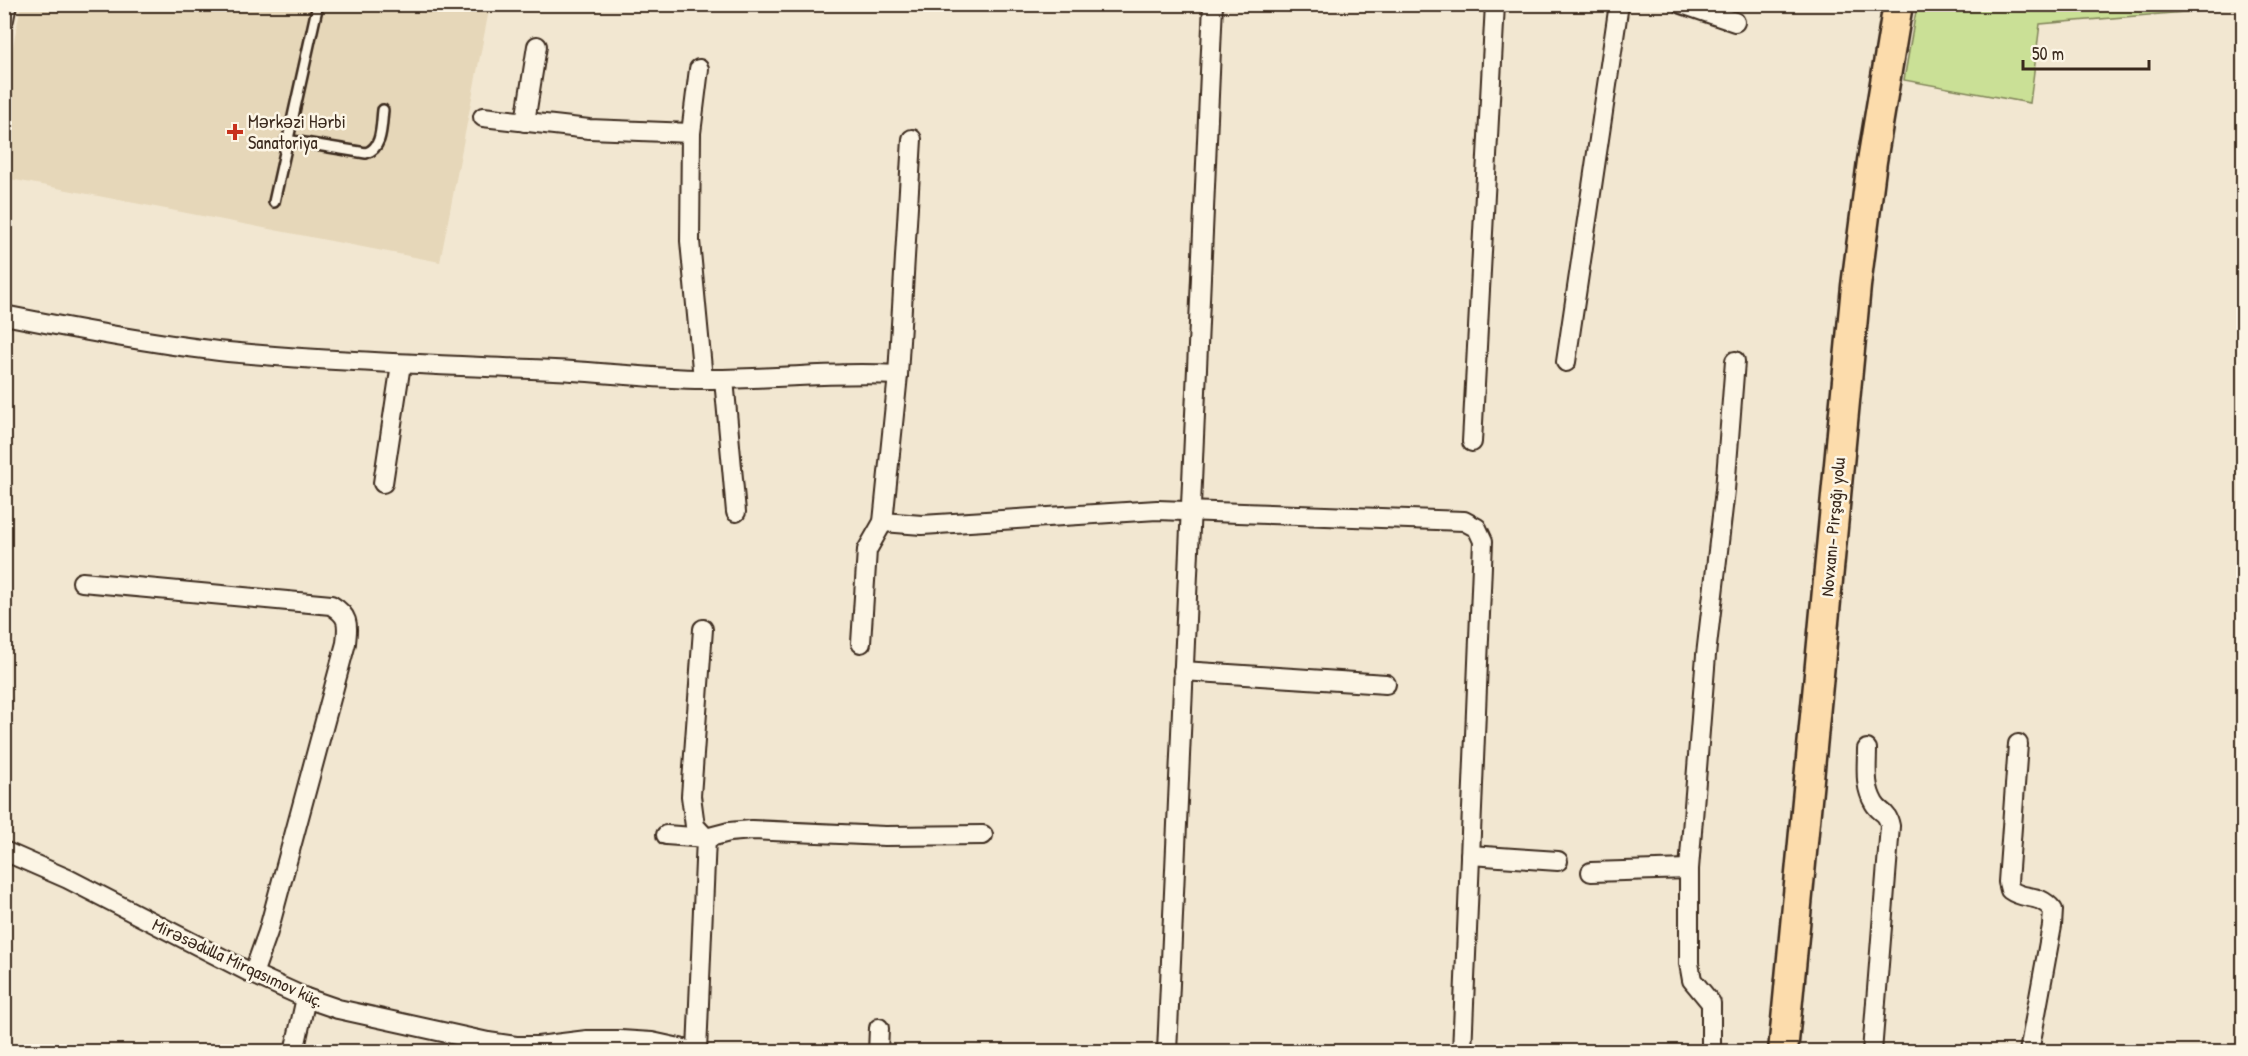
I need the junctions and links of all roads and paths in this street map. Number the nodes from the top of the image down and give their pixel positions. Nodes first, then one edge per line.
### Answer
1 (8, 4) edge
2 (318, 4) edge
3 (1214, 4) edge
4 (1495, 4) edge
5 (1618, 4) edge
6 (1682, 4) edge
7 (1899, 4) edge
8 (4, 19) edge
9 (1735, 22) dead end
10 (537, 46) dead end
11 (699, 69) dead end
12 (383, 110) dead end
13 (483, 117) dead end
14 (525, 122) junction
15 (692, 134) junction
16 (912, 139) dead end
17 (286, 140) junction
18 (274, 202) dead end
19 (4, 315) edge
20 (1735, 361) dead end
21 (1566, 362) dead end
22 (401, 364) junction
23 (898, 375) junction
24 (703, 379) junction
25 (724, 379) junction
26 (1472, 442) dead end
27 (383, 483) dead end
28 (1190, 511) junction
29 (736, 512) dead end
30 (883, 522) junction
31 (82, 582) dead end
32 (703, 629) dead end
33 (861, 643) dead end
34 (1183, 671) junction
35 (1386, 684) dead end
36 (2018, 744) dead end
37 (1867, 749) dead end
38 (666, 835) dead end
39 (983, 835) dead end
40 (706, 838) junction
41 (4, 851) edge
42 (1470, 855) junction
43 (1558, 861) dead end
44 (1689, 869) junction
45 (1591, 872) dead end
46 (253, 974) junction
47 (306, 999) junction
48 (879, 1028) dead end
49 (294, 1052) edge
50 (698, 1052) edge
51 (878, 1052) edge
52 (1167, 1052) edge
53 (1462, 1052) edge
54 (1711, 1052) edge
55 (1783, 1052) edge
56 (1872, 1052) edge
57 (2029, 1052) edge

1 - 8 street
2 - 17 lane
3 - 28 street
4 - 26 street
5 - 21 street
6 - 9 street
7 - 55 main road, Novxanı- Pirşağı yolu
10 - 14 street
11 - 15 street
12 - 17 lane
13 - 14 street
14 - 15 street
15 - 24 street
16 - 23 street
17 - 18 lane
19 - 22 street
20 - 44 street
22 - 24 street
22 - 27 street
23 - 25 street
23 - 30 street
24 - 25 street
25 - 29 street
28 - 30 street
28 - 34 street
28 - 42 street
30 - 33 street
31 - 46 street
32 - 40 street
34 - 35 street
34 - 52 street
36 - 57 street
37 - 56 street
38 - 40 street
39 - 40 street
40 - 50 street
41 - 46 street, Mirəsədulla Mirqasımov küç.
42 - 43 street
42 - 53 street
44 - 45 street
44 - 54 street
46 - 47 street, Mirəsədulla Mirqasımov küç.
47 - 49 street
47 - 50 street, Mirəsədulla Mirqasımov küç.
48 - 51 street

